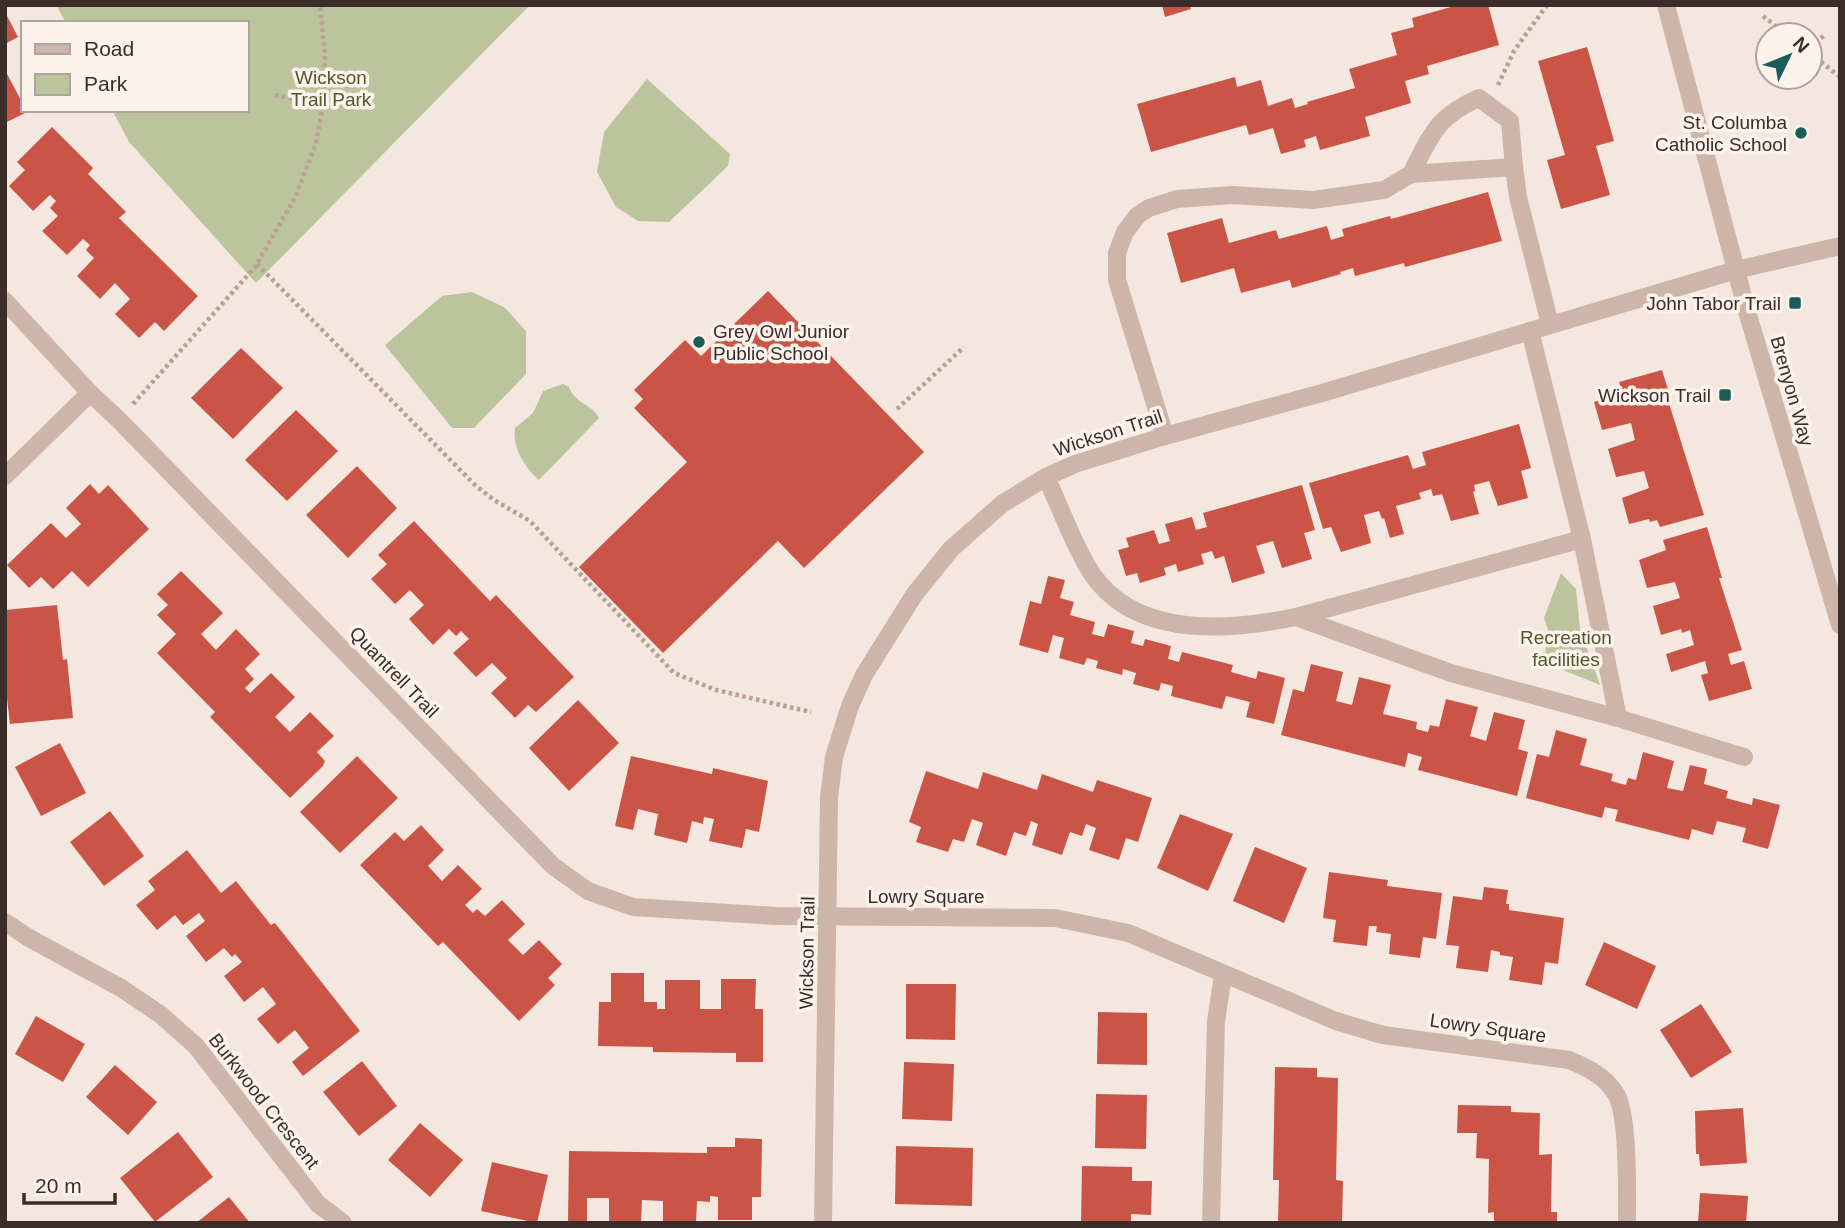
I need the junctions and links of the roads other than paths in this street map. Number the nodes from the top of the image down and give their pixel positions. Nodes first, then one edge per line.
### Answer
1 (1666, 5) edge
2 (1514, 167) junction
3 (1411, 174) junction
4 (1840, 246) edge
5 (1735, 271) junction
6 (5, 302) edge
7 (1550, 324) junction
8 (1530, 331) junction
9 (90, 393) junction
10 (1165, 436) junction
11 (5, 476) edge
12 (1046, 477) junction
13 (1582, 539) junction
14 (1296, 617) junction
15 (1840, 625) edge
16 (1618, 718) junction
17 (1744, 757) dead end
18 (829, 916) junction
19 (5, 922) edge
20 (1223, 975) junction
21 (343, 1223) edge
22 (823, 1223) edge
23 (1211, 1223) edge
24 (1627, 1223) edge

1 - 5 street, Brenyon Way
2 - 3 street
2 - 3 street
2 - 7 street
3 - 10 street
4 - 5 street
5 - 7 street, Wickson Trail
5 - 15 street, Brenyon Way
6 - 9 street, Quantrell Trail
7 - 8 street, Wickson Trail
8 - 10 street, Wickson Trail
8 - 13 street
9 - 11 street
9 - 18 street, Quantrell Trail
10 - 12 street, Wickson Trail
12 - 14 street
12 - 18 street, Wickson Trail
13 - 14 street
13 - 16 street
14 - 16 street
16 - 17 street
18 - 20 street, Lowry Square
18 - 22 street, Wickson Trail
19 - 21 street, Burkwood Crescent
20 - 23 street
20 - 24 street, Lowry Square

